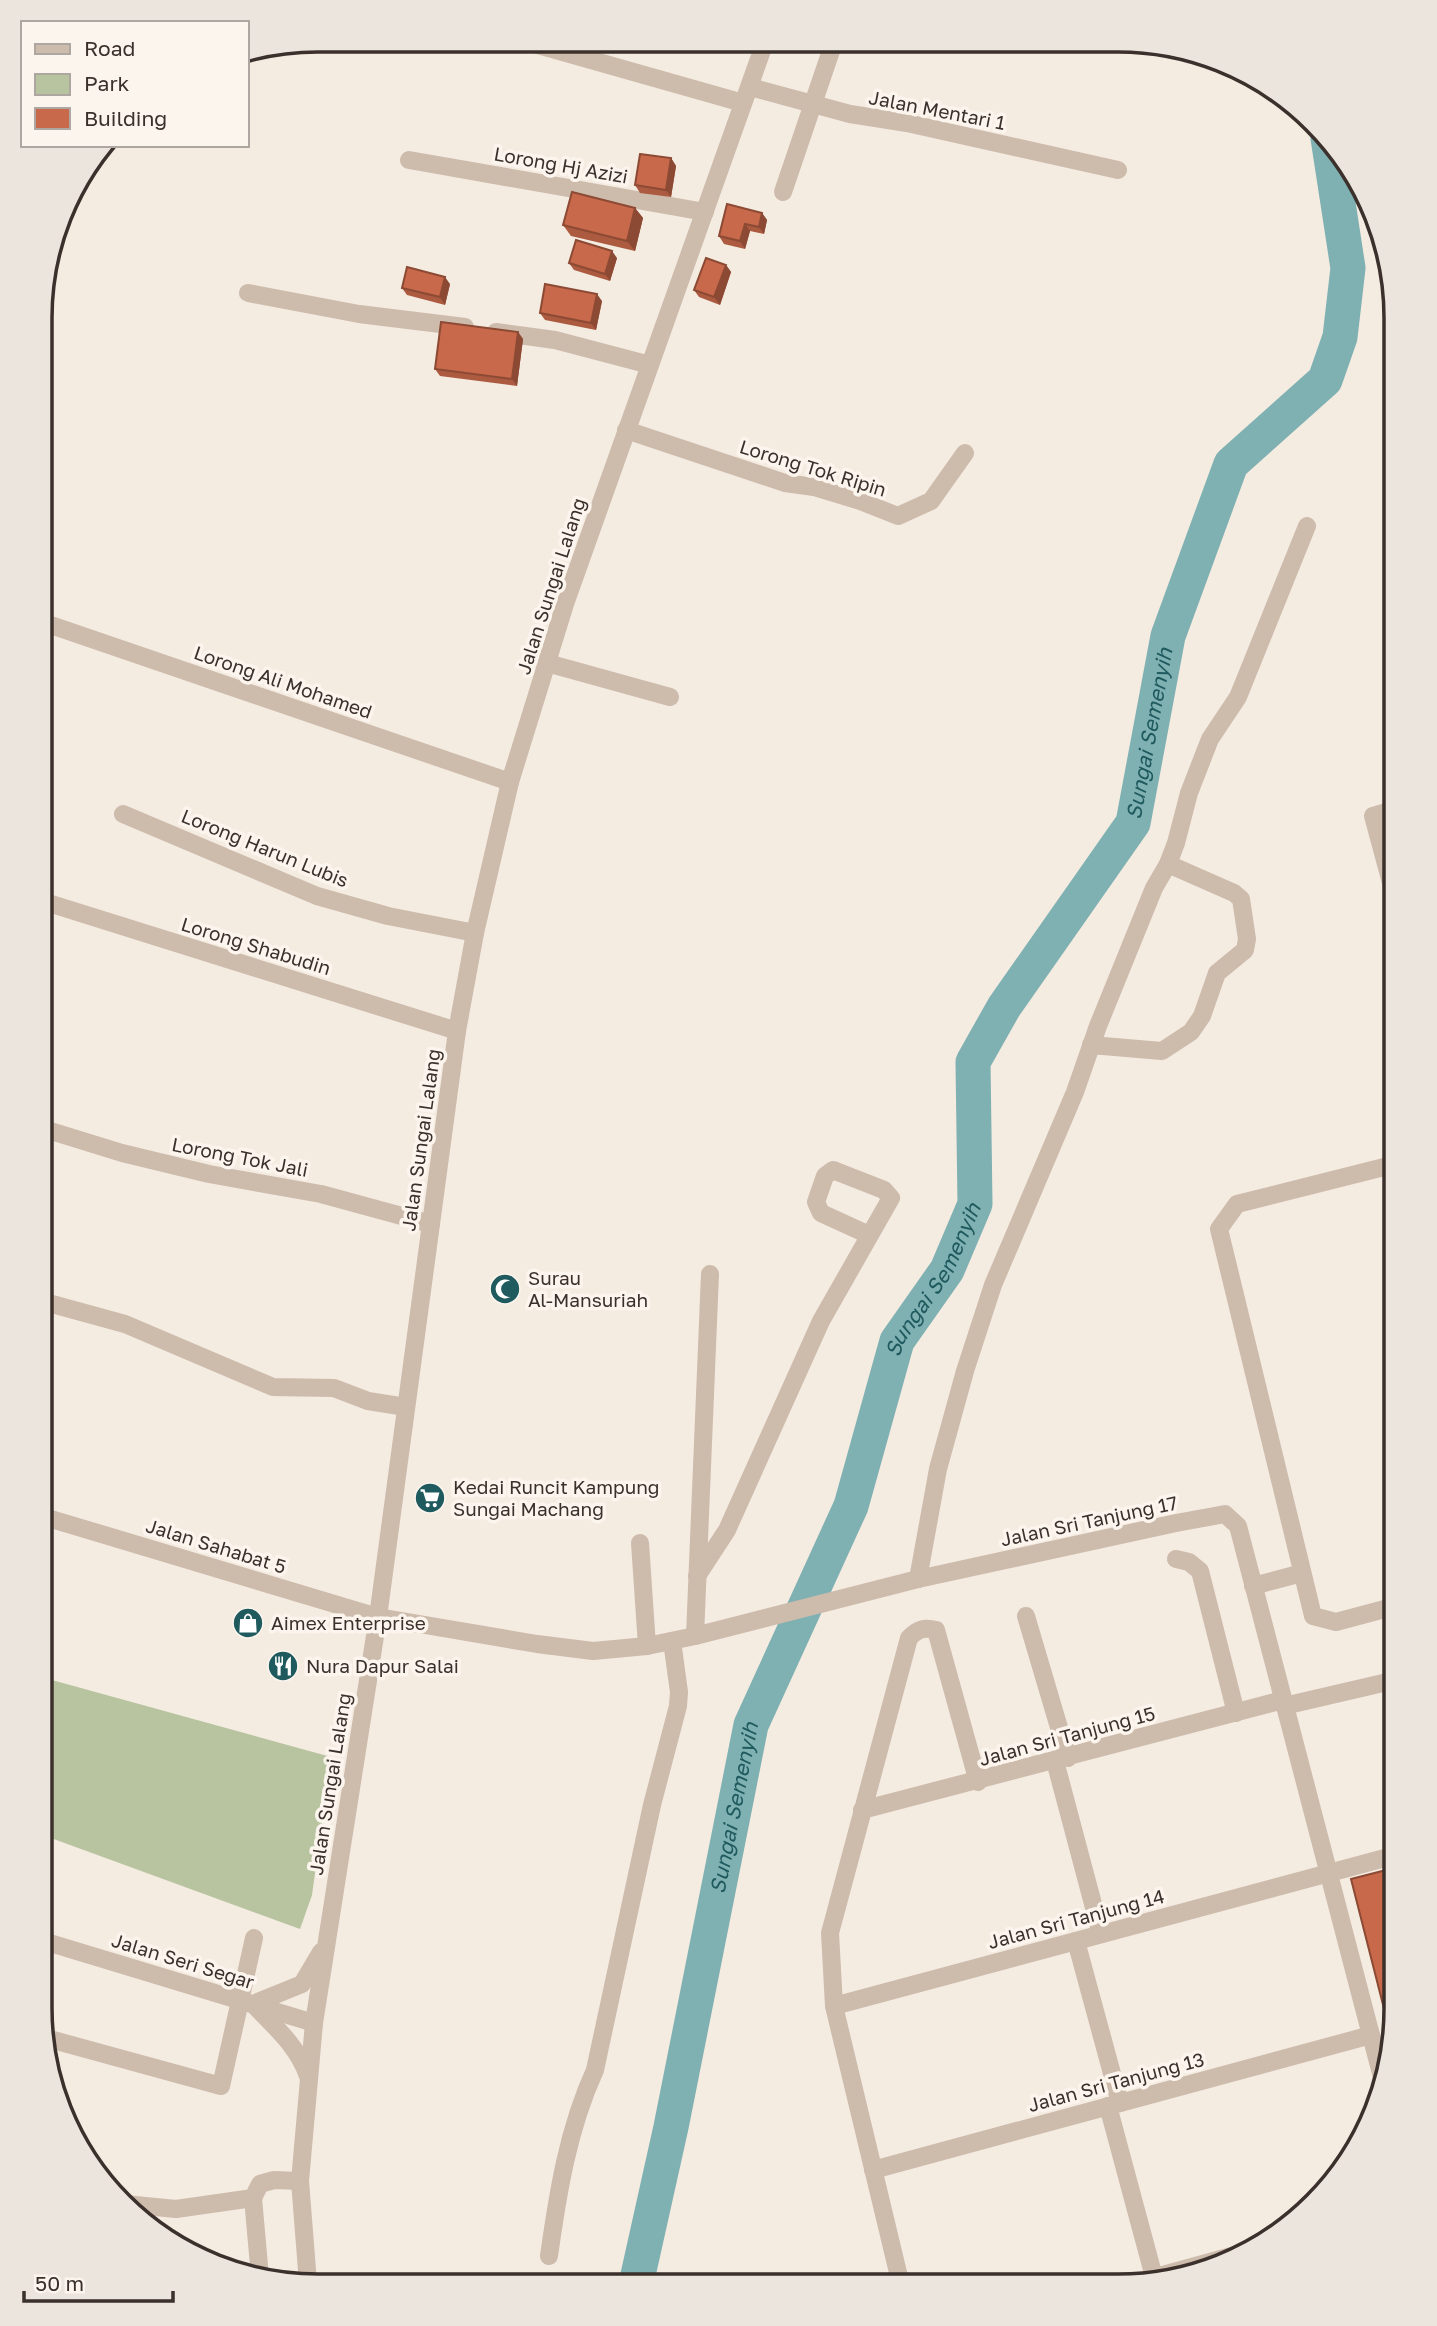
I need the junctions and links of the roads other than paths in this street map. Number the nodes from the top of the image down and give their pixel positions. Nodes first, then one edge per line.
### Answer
1 (569, 52) edge
2 (761, 52) edge
3 (831, 52) edge
4 (746, 95) junction
5 (813, 104) junction
6 (409, 160) dead end
7 (1118, 170) dead end
8 (783, 192) dead end
9 (705, 212) junction
10 (248, 293) dead end
11 (650, 365) junction
12 (626, 430) junction
13 (965, 453) dead end
14 (1307, 526) dead end
15 (52, 625) edge
16 (547, 663) junction
17 (670, 697) dead end
18 (510, 782) junction
19 (1384, 813) edge
20 (123, 814) dead end
21 (1384, 859) edge
22 (1168, 864) junction
23 (52, 904) edge
24 (475, 933) junction
25 (457, 1031) junction
26 (1091, 1045) junction
27 (52, 1131) edge
28 (1384, 1167) edge
29 (431, 1224) junction
30 (869, 1234) dead end
31 (710, 1274) dead end
32 (52, 1304) edge
33 (406, 1407) junction
34 (52, 1519) edge
35 (640, 1543) dead end
36 (1176, 1559) dead end
37 (1302, 1573) junction
38 (697, 1576) junction
39 (918, 1579) junction
40 (1253, 1586) junction
41 (1384, 1609) edge
42 (1026, 1616) dead end
43 (378, 1617) junction
44 (695, 1636) junction
45 (672, 1641) junction
46 (647, 1646) junction
47 (1384, 1682) edge
48 (1283, 1703) junction
49 (1236, 1713) junction
50 (1062, 1760) junction
51 (978, 1782) junction
52 (862, 1811) junction
53 (1384, 1858) edge
54 (1328, 1872) junction
55 (1101, 1934) junction
56 (254, 1938) dead end
57 (1076, 1941) junction
58 (326, 1943) junction
59 (52, 1945) edge
60 (247, 2003) junction
61 (834, 2006) junction
62 (314, 2023) junction
63 (1371, 2035) junction
64 (55, 2040) edge
65 (1378, 2063) edge
66 (310, 2079) junction
67 (1114, 2104) junction
68 (873, 2170) junction
69 (300, 2180) junction
70 (253, 2198) junction
71 (142, 2206) edge
72 (549, 2256) dead end
73 (259, 2266) edge
74 (1153, 2271) edge
75 (307, 2273) edge
76 (898, 2274) edge

1 - 4 street, Jalan Mentari 1
2 - 4 street, Jalan Sungai Lalang
3 - 5 street
4 - 5 street, Jalan Mentari 1
4 - 9 street, Jalan Sungai Lalang
5 - 7 street, Jalan Mentari 1
5 - 8 street
6 - 9 street, Lorong Hj Azizi
9 - 11 street, Jalan Sungai Lalang
10 - 11 street
11 - 12 street, Jalan Sungai Lalang
12 - 13 street, Lorong Tok Ripin
12 - 16 street, Jalan Sungai Lalang
14 - 22 street
15 - 18 street, Lorong Ali Mohamed
16 - 17 street
16 - 18 street, Jalan Sungai Lalang
18 - 24 street, Jalan Sungai Lalang
19 - 21 street
20 - 24 street, Lorong Harun Lubis
22 - 26 street
22 - 26 street
23 - 25 street, Lorong Shabudin
24 - 25 street, Jalan Sungai Lalang
25 - 29 street, Jalan Sungai Lalang
26 - 39 street
27 - 29 street, Lorong Tok Jali
28 - 37 street
29 - 33 street, Jalan Sungai Lalang
30 - 38 street
31 - 38 street
32 - 33 street
33 - 43 street, Jalan Sungai Lalang
34 - 43 street, Jalan Sahabat 5
35 - 46 street
36 - 49 street
37 - 40 street
37 - 41 street
38 - 44 street
39 - 40 street, Jalan Sri Tanjung 17
39 - 44 street, Jalan Sri Tanjung 17
40 - 48 street, Jalan Sri Tanjung 17
42 - 50 street
43 - 46 street, Jalan Sri Tanjung 17
43 - 58 street, Jalan Sungai Lalang
44 - 45 street, Jalan Sri Tanjung 17
45 - 46 street, Jalan Sri Tanjung 17
45 - 72 street
47 - 48 street, Jalan Sri Tanjung 15
48 - 49 street, Jalan Sri Tanjung 15
48 - 54 street, Jalan Sri Tanjung 17
49 - 50 street, Jalan Sri Tanjung 15
50 - 51 street, Jalan Sri Tanjung 15
50 - 55 street
51 - 52 street, Jalan Sri Tanjung 15
51 - 52 street
52 - 61 street
53 - 54 street, Jalan Sri Tanjung 14
54 - 55 street, Jalan Sri Tanjung 14
54 - 63 street, Jalan Sri Tanjung 17
55 - 57 street, Jalan Sri Tanjung 14
56 - 60 street
57 - 61 street, Jalan Sri Tanjung 14
57 - 67 street
58 - 60 street
58 - 62 street, Jalan Sungai Lalang
59 - 60 street, Jalan Seri Segar
60 - 62 street, Jalan Seri Segar
60 - 64 street
60 - 66 street
61 - 68 street
62 - 66 street, Jalan Sungai Lalang
63 - 65 street, Jalan Sri Tanjung 17
63 - 67 street, Jalan Sri Tanjung 13
66 - 69 street, Jalan Sungai Lalang
67 - 68 street, Jalan Sri Tanjung 13
67 - 74 street
68 - 76 street
69 - 70 street
69 - 75 street, Jalan Sungai Lalang
70 - 71 street
70 - 73 street

